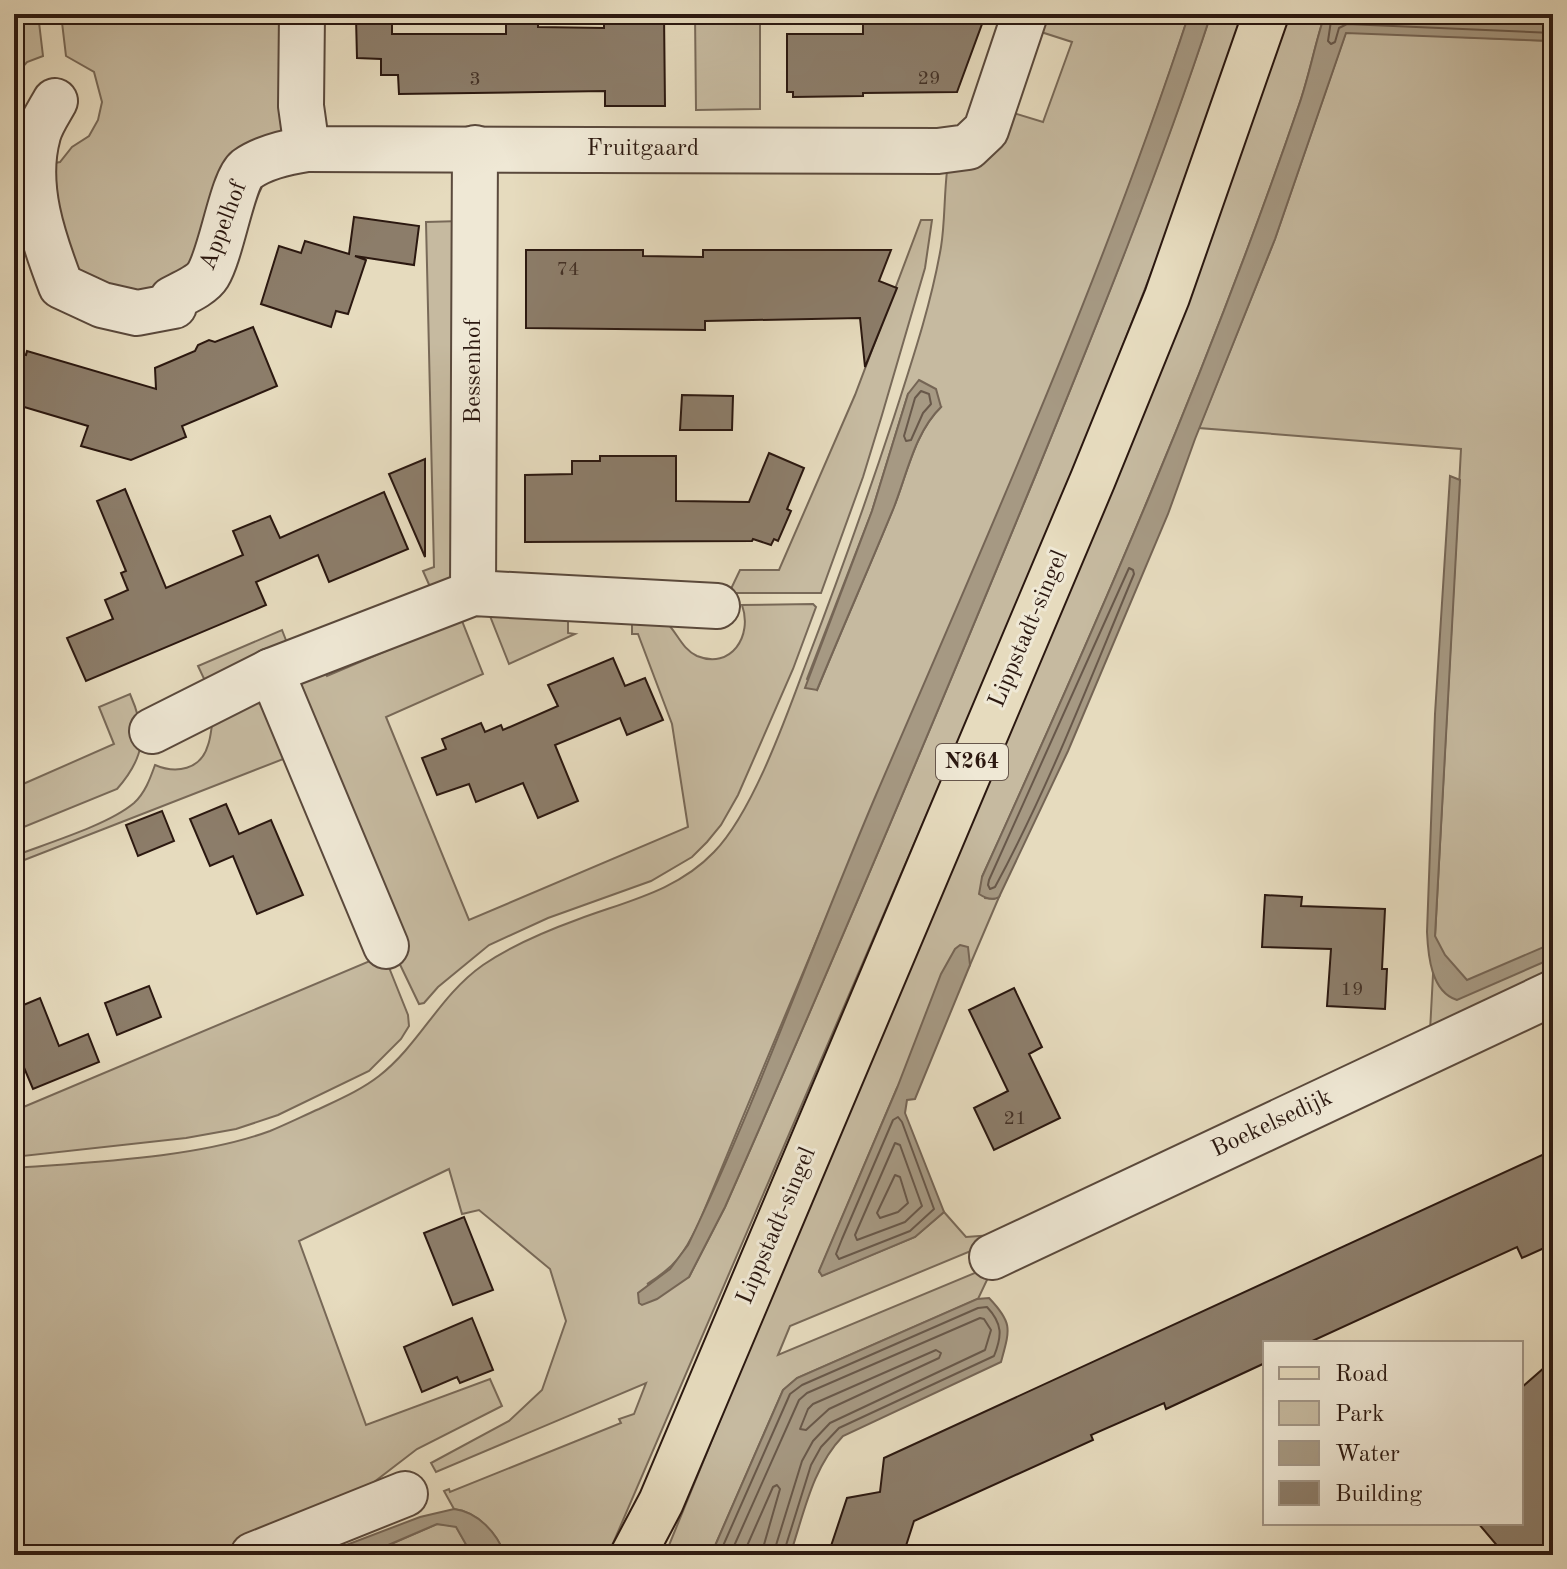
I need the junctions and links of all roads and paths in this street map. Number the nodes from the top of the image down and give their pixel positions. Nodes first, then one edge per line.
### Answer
1 (302, 14) edge
2 (1025, 14) edge
3 (1266, 14) edge
4 (55, 101) dead end
5 (475, 148) junction
6 (307, 149) junction
7 (473, 593) junction
8 (717, 606) dead end
9 (271, 671) junction
10 (152, 731) dead end
11 (386, 946) dead end
12 (1553, 993) edge
13 (992, 1257) dead end
14 (405, 1494) dead end
15 (661, 1502) junction
16 (253, 1555) edge
17 (633, 1555) edge
18 (645, 1555) edge

1 - 6 street
2 - 5 street, Fruitgaard
3 - 15 main road, Lippstadt-singel / N264
4 - 6 street, Appelhof
5 - 6 street, Fruitgaard
5 - 7 street, Bessenhof
7 - 8 street
7 - 9 street
9 - 10 street
9 - 11 street
12 - 13 street, Boekelsedijk
14 - 16 street
15 - 17 main road, Lippstadt-singel / N264
15 - 18 main road, Lippstadt-singel / N264

